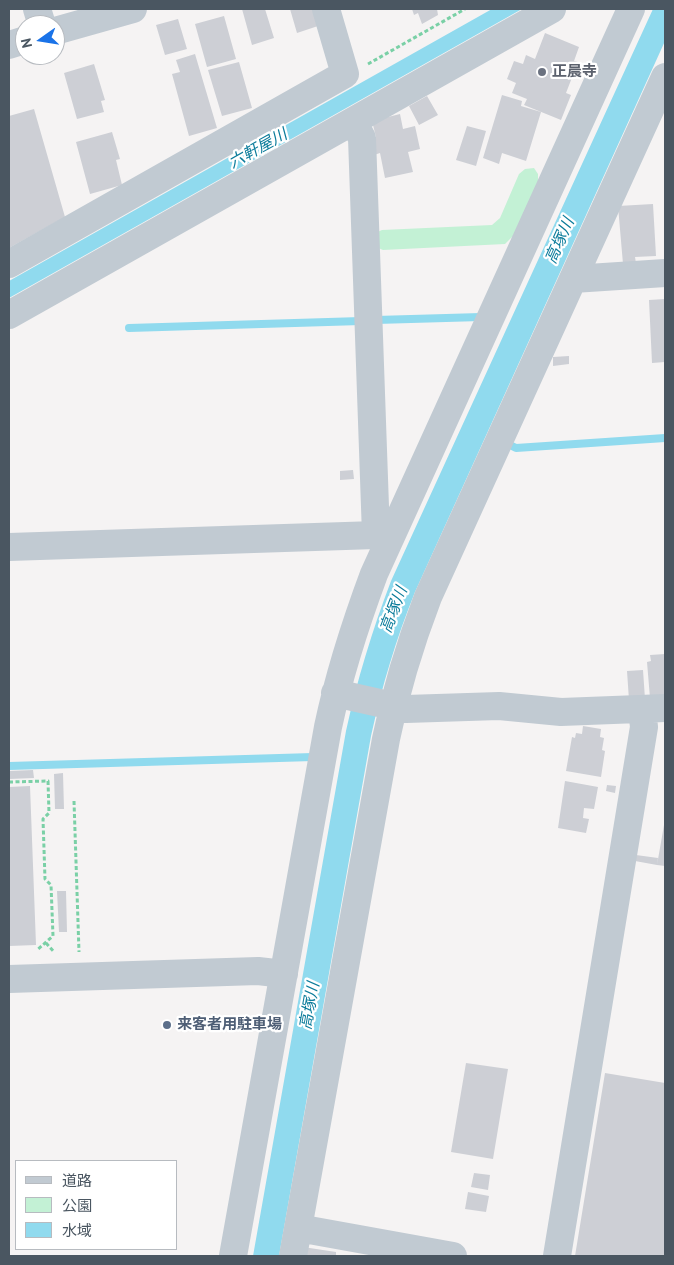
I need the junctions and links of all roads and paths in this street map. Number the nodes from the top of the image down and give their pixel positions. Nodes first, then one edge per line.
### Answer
1 (133, 9) edge
2 (326, 9) edge
3 (465, 9) edge
4 (552, 9) edge
5 (631, 9) edge
6 (65, 28) edge
7 (345, 74) junction
8 (665, 76) edge
9 (353, 121) junction
10 (9, 264) edge
11 (665, 273) edge
12 (573, 279) junction
13 (9, 315) edge
14 (382, 538) junction
15 (9, 546) edge
16 (341, 694) junction
17 (389, 705) junction
18 (654, 709) edge
19 (9, 782) edge
20 (74, 800) dead end
21 (32, 951) dead end
22 (284, 974) junction
23 (80, 977) junction
24 (9, 979) edge
25 (298, 1228) junction
26 (234, 1256) edge
27 (293, 1256) edge
28 (453, 1256) edge
29 (557, 1256) edge

1 - 6 street
2 - 7 street
3 - 7 path
4 - 9 street
5 - 14 street
7 - 10 street
8 - 12 street
9 - 13 street
9 - 14 street
11 - 12 street
12 - 17 street
14 - 15 street
14 - 16 street
16 - 17 street
16 - 22 street
17 - 18 street
17 - 25 street
18 - 29 street
19 - 21 path
20 - 23 path
22 - 23 street
22 - 26 street
23 - 24 street
25 - 27 street
25 - 28 street

